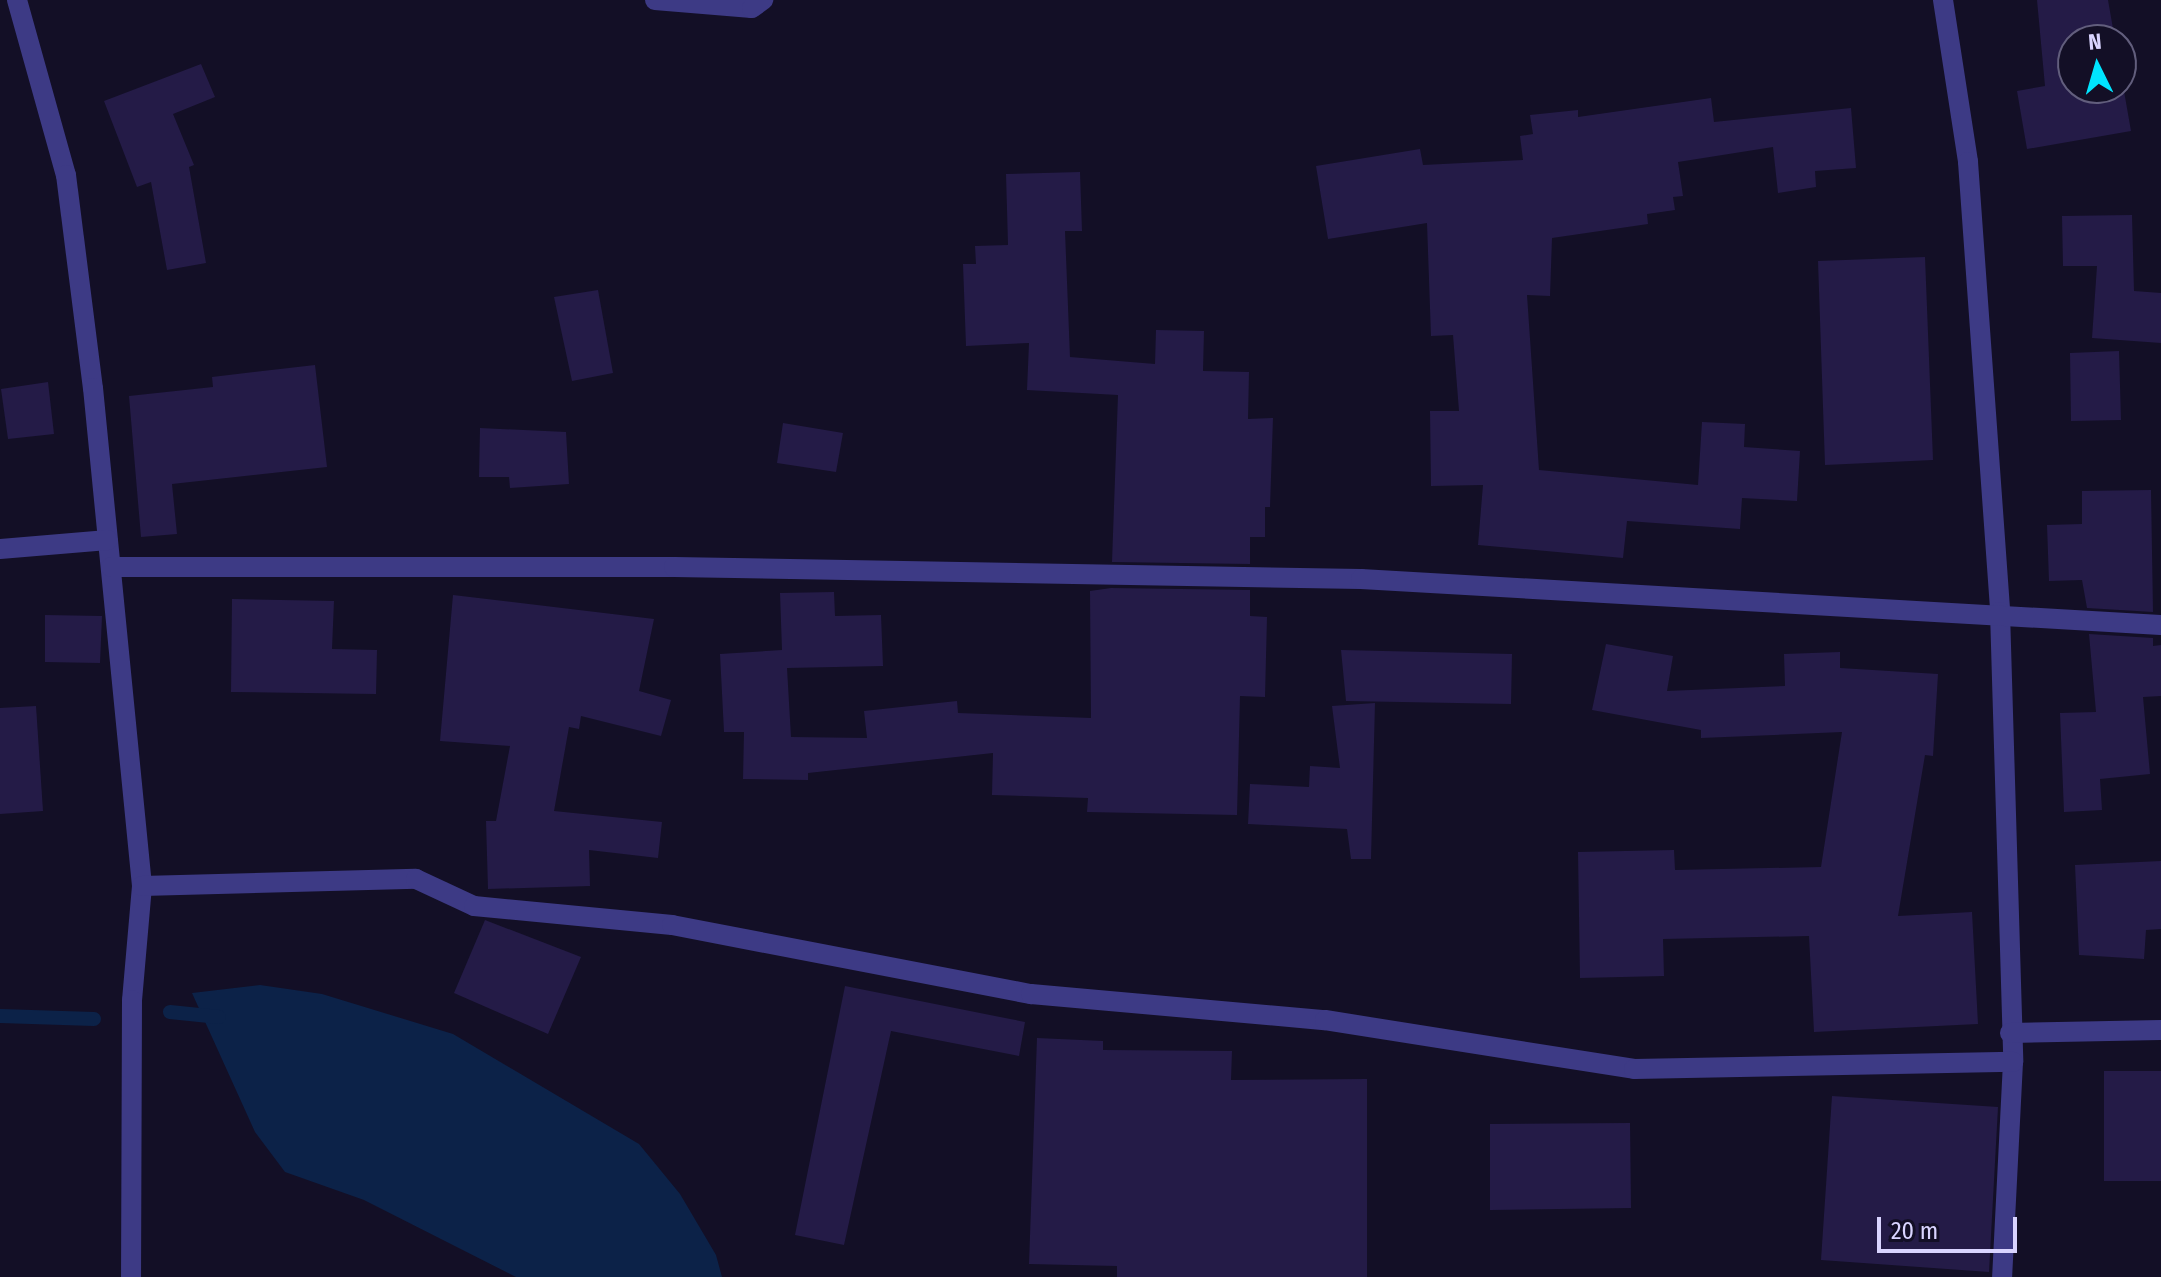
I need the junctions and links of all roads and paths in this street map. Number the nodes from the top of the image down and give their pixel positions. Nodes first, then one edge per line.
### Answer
1 (17, 0) edge
2 (655, 0) edge
3 (763, 0) edge
4 (1943, 0) edge
5 (108, 540) junction
6 (0, 549) edge
7 (111, 567) junction
8 (2000, 612) junction
9 (2161, 625) edge
10 (142, 886) junction
11 (2161, 1030) edge
12 (2010, 1033) junction
13 (2013, 1062) junction
14 (131, 1277) edge
15 (2002, 1277) edge

1 - 5 street
2 - 3 street
4 - 8 street
5 - 6 street
5 - 7 street
7 - 8 street
7 - 10 street
8 - 9 street
8 - 12 street
10 - 13 street
10 - 14 street
11 - 12 street
12 - 13 street
13 - 15 street

